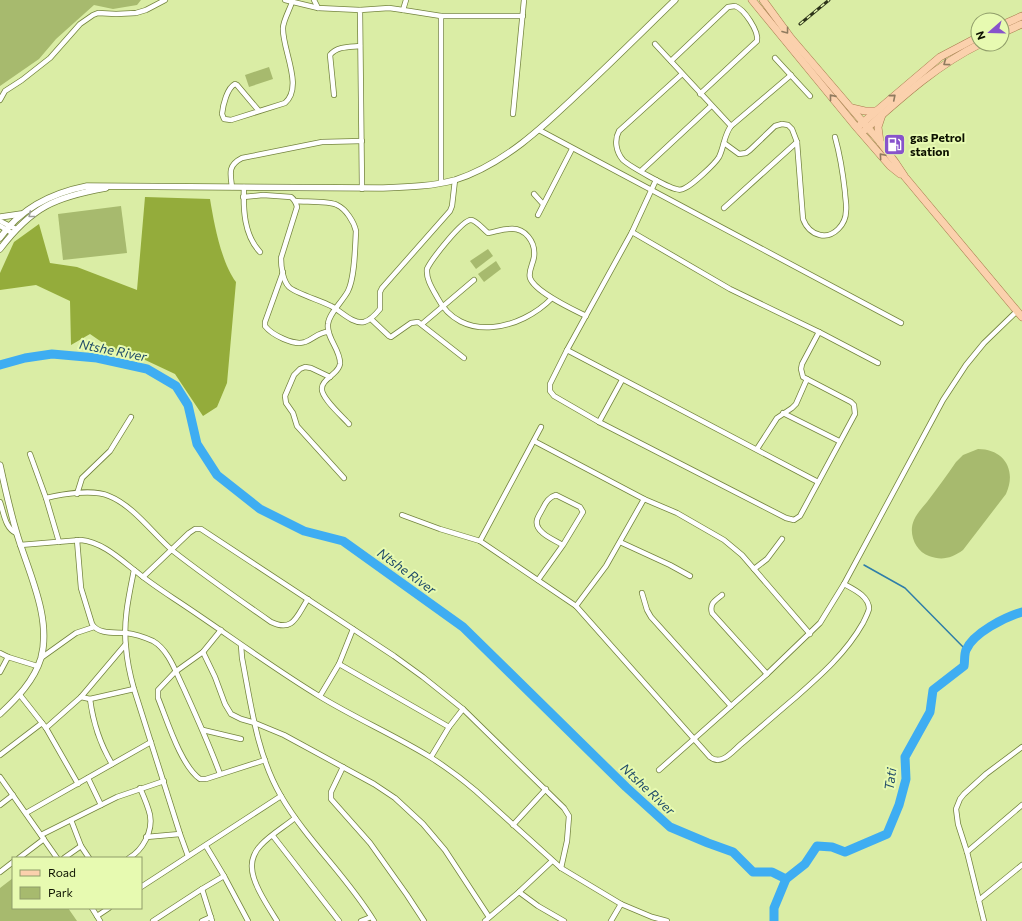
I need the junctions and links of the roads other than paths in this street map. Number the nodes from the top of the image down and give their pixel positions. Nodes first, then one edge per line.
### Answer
1 (165, 0) edge
2 (284, 0) edge
3 (314, 0) edge
4 (406, 0) edge
5 (524, 0) edge
6 (674, 0) edge
7 (752, 0) edge
8 (763, 0) edge
9 (292, 2) junction
10 (318, 8) junction
11 (360, 10) junction
12 (403, 10) junction
13 (441, 16) junction
14 (523, 16) junction
15 (1022, 16) edge
16 (1010, 24) edge
17 (1022, 24) edge
18 (1010, 28) edge
19 (970, 43) edge
20 (655, 44) dead end
21 (360, 46) junction
22 (970, 46) edge
23 (964, 48) junction
24 (775, 58) dead end
25 (671, 61) junction
26 (922, 72) junction
27 (682, 74) junction
28 (791, 75) junction
29 (927, 78) junction
30 (5, 91) junction
31 (700, 94) junction
32 (0, 95) edge
33 (334, 95) dead end
34 (810, 96) dead end
35 (0, 100) edge
36 (711, 106) junction
37 (852, 108) junction
38 (259, 111) junction
39 (879, 113) junction
40 (513, 114) dead end
41 (731, 126) junction
42 (862, 128) junction
43 (539, 130) junction
44 (836, 137) dead end
45 (362, 141) junction
46 (797, 142) junction
47 (880, 142) junction
48 (724, 143) junction
49 (572, 149) junction
50 (640, 171) junction
51 (905, 177) junction
52 (455, 180) junction
53 (656, 180) junction
54 (441, 183) junction
55 (120, 185) junction
56 (232, 187) junction
57 (244, 187) junction
58 (362, 189) junction
59 (651, 190) junction
60 (534, 194) dead end
61 (244, 197) junction
62 (296, 201) junction
63 (543, 204) junction
64 (724, 208) dead end
65 (23, 213) junction
66 (538, 215) dead end
67 (0, 217) edge
68 (0, 220) edge
69 (0, 226) edge
70 (8, 227) junction
71 (14, 231) junction
72 (632, 232) junction
73 (0, 238) edge
74 (0, 249) edge
75 (260, 252) dead end
76 (283, 272) junction
77 (474, 280) dead end
78 (552, 298) junction
79 (441, 306) junction
80 (336, 309) junction
81 (1017, 311) junction
82 (586, 316) junction
83 (1022, 317) edge
84 (371, 319) junction
85 (901, 323) dead end
86 (422, 324) junction
87 (328, 332) junction
88 (819, 332) junction
89 (567, 350) junction
90 (464, 358) dead end
91 (878, 364) dead end
92 (330, 377) junction
93 (807, 379) junction
94 (622, 380) junction
95 (783, 413) junction
96 (131, 417) dead end
97 (599, 422) junction
98 (349, 424) dead end
99 (541, 427) dead end
100 (534, 441) junction
101 (839, 442) junction
102 (757, 450) junction
103 (30, 454) dead end
104 (0, 465) edge
105 (344, 478) dead end
106 (818, 482) junction
107 (77, 494) junction
108 (46, 498) junction
109 (644, 499) junction
110 (0, 502) edge
111 (402, 515) dead end
112 (16, 533) junction
113 (782, 539) dead end
114 (77, 540) junction
115 (480, 541) junction
116 (59, 542) junction
117 (620, 542) junction
118 (20, 545) junction
119 (563, 545) junction
120 (172, 550) junction
121 (754, 569) junction
122 (134, 570) junction
123 (690, 576) dead end
124 (143, 577) junction
125 (538, 580) junction
126 (844, 584) junction
127 (642, 594) dead end
128 (722, 595) dead end
129 (308, 599) junction
130 (576, 606) junction
131 (94, 627) junction
132 (353, 629) junction
133 (221, 630) junction
134 (126, 633) junction
135 (810, 634) junction
136 (125, 645) junction
137 (241, 645) junction
138 (204, 652) junction
139 (0, 653) edge
140 (8, 657) junction
141 (41, 658) junction
142 (338, 664) junction
143 (37, 666) junction
144 (0, 672) edge
145 (175, 672) junction
146 (767, 674) junction
147 (134, 689) junction
148 (20, 695) junction
149 (320, 696) junction
150 (81, 697) junction
151 (90, 699) junction
152 (731, 706) junction
153 (463, 709) junction
154 (0, 714) edge
155 (42, 723) junction
156 (255, 723) junction
157 (449, 726) junction
158 (46, 728) junction
159 (203, 730) junction
160 (242, 739) dead end
161 (694, 739) junction
162 (151, 742) junction
163 (1022, 747) edge
164 (0, 755) edge
165 (431, 757) junction
166 (265, 760) junction
167 (112, 764) junction
168 (343, 767) junction
169 (659, 770) dead end
170 (220, 774) junction
171 (0, 777) edge
172 (88, 778) junction
173 (164, 781) junction
174 (78, 784) junction
175 (140, 788) junction
176 (546, 789) junction
177 (13, 795) junction
178 (281, 796) junction
179 (0, 805) edge
180 (101, 805) junction
181 (1022, 805) edge
182 (26, 813) junction
183 (296, 818) junction
184 (71, 820) junction
185 (513, 825) junction
186 (180, 834) junction
187 (273, 836) junction
188 (43, 837) junction
189 (146, 838) junction
190 (81, 846) junction
191 (206, 846) junction
192 (967, 852) junction
193 (188, 856) junction
194 (20, 857) edge
195 (56, 857) edge
196 (65, 857) edge
197 (87, 857) edge
198 (130, 857) edge
199 (552, 861) junction
200 (12, 863) edge
201 (1022, 865) edge
202 (561, 868) junction
203 (0, 872) edge
204 (224, 876) junction
205 (142, 886) edge
206 (202, 889) junction
207 (520, 892) junction
208 (979, 900) junction
209 (621, 904) junction
210 (93, 909) edge
211 (108, 909) edge
212 (97, 916) junction
213 (212, 919) edge
214 (372, 919) edge
215 (487, 919) edge
216 (100, 921) edge
217 (153, 921) edge
218 (202, 921) edge
219 (248, 921) edge
220 (277, 921) edge
221 (339, 921) edge
222 (361, 921) edge
223 (424, 921) edge
224 (564, 921) edge
225 (611, 921) edge
226 (667, 921) edge
227 (984, 921) edge

1 - 30 street
2 - 9 street
3 - 10 street
4 - 12 street
5 - 14 street
6 - 43 street
42 -> 7 main road
8 -> 37 main road
9 - 10 street
9 - 38 street
10 - 11 street
11 - 12 street
11 - 21 street
12 - 13 street
13 - 14 street
13 - 54 street
14 - 40 street
15 - 16 main road
17 - 18 main road
19 - 23 main road
20 - 25 street
21 - 33 street
21 - 45 street
22 - 23 main road
23 - 26 main road
23 -> 29 main road
24 - 28 street
25 - 27 street
25 - 31 street
26 - 29 main road
39 -> 26 main road
27 - 31 street
27 - 50 street
28 - 34 street
28 - 41 street
29 - 39 main road
30 - 32 street
30 - 35 street
31 - 36 street
36 - 41 street
36 - 50 street
37 - 39 main road
37 - 42 main road
38 - 38 street
39 - 42 main road
39 - 47 main road
41 - 48 street
42 - 47 main road
51 -> 42 main road
43 - 49 street
43 - 52 street
44 - 46 street
45 - 56 street
45 - 58 street
46 - 48 street
46 - 64 street
47 - 51 main road
48 - 53 street
49 - 59 street
49 - 63 street
50 - 53 street
51 - 81 main road
52 - 54 street
52 - 84 street
53 - 59 street
54 - 58 street
55 - 56 street
55 - 65 street
55 -> 71 street
56 - 57 street
57 - 58 street
57 - 61 street
59 - 72 street
59 - 85 street
60 - 63 street
61 - 62 street
61 - 75 street
62 - 76 street
62 - 80 street
63 - 66 street
65 - 67 street
65 - 70 street
68 - 70 street
69 - 70 street
70 - 71 street
70 - 73 street
71 - 74 street
72 - 82 street
72 - 88 street
76 - 80 street
76 - 87 street
77 - 79 street
78 - 79 street
78 - 79 street
78 - 82 street
79 - 86 street
80 - 84 street
80 - 87 street
81 - 83 main road
81 - 126 street
82 - 89 street
84 - 86 street
86 - 90 street
87 - 92 street
88 - 91 street
88 - 93 street
89 - 94 street
89 - 97 street
92 - 98 street
92 - 105 street
93 - 95 street
93 - 101 street
94 - 97 street
94 - 102 street
95 - 101 street
95 - 102 street
96 - 107 street
97 - 106 street
99 - 100 street
100 - 109 street
100 - 115 street
101 - 106 street
102 - 106 street
103 - 108 street
104 - 112 street
107 - 108 street
107 - 120 street
108 - 116 street
109 - 117 street
109 - 121 street
110 - 112 street
111 - 115 street
112 - 118 street
113 - 121 street
114 - 116 street
114 - 122 street
114 - 131 street
115 - 125 street
116 - 118 street
117 - 123 street
117 - 130 street
118 - 141 street
119 - 119 street
119 - 125 street
120 - 124 street
120 - 129 street
120 - 129 street
121 - 135 street
122 - 124 street
122 - 134 street
124 - 133 street
125 - 130 street
126 - 135 street
126 - 161 street
127 - 152 street
128 - 146 street
129 - 132 street
130 - 161 street
131 - 134 street
131 - 141 street
132 - 142 street
132 - 153 street
133 - 137 street
133 - 138 street
134 - 136 street
134 - 145 street
135 - 146 street
136 - 147 street
136 - 150 street
137 - 149 street
137 - 156 street
138 - 145 street
138 - 156 street
139 - 140 street
140 - 143 street
140 - 144 street
141 - 143 street
142 - 149 street
142 - 157 street
143 - 148 street
145 - 159 street
145 - 170 street
146 - 152 street
147 - 151 street
147 - 162 street
148 - 154 street
148 - 155 street
149 - 165 street
150 - 151 street
150 - 158 street
151 - 167 street
152 - 161 street
153 - 157 street
153 - 176 street
155 - 158 street
155 - 164 street
156 - 166 street
156 - 168 street
157 - 165 street
158 - 174 street
159 - 160 street
159 - 170 street
161 - 169 street
162 - 167 street
162 - 173 street
163 - 192 street
165 - 185 street
166 - 170 street
166 - 178 street
167 - 172 street
168 - 215 street
168 - 223 street
171 - 177 street
172 - 174 street
172 - 180 street
173 - 175 street
173 - 186 street
174 - 182 street
175 - 180 street
175 - 189 street
176 - 185 street
176 - 202 street
177 - 179 street
177 - 182 street
178 - 183 street
178 - 191 street
180 - 184 street
181 - 192 street
182 - 188 street
183 - 187 street
183 - 214 street
184 - 188 street
184 - 190 street
185 - 199 street
186 - 189 street
186 - 193 street
187 - 220 street
187 - 221 street
188 - 194 street
188 - 195 street
189 - 198 street
190 - 196 street
190 - 197 street
191 - 193 street
191 - 204 street
192 - 208 street
193 - 205 street
199 - 202 street
199 - 207 street
200 - 203 street
201 - 208 street
202 - 209 street
204 - 206 street
204 - 219 street
206 - 213 street
206 - 217 street
207 - 215 street
207 - 224 street
208 - 227 street
209 - 225 street
209 - 226 street
210 - 212 street
211 - 212 street
212 - 216 street
213 - 218 street
214 - 222 street

